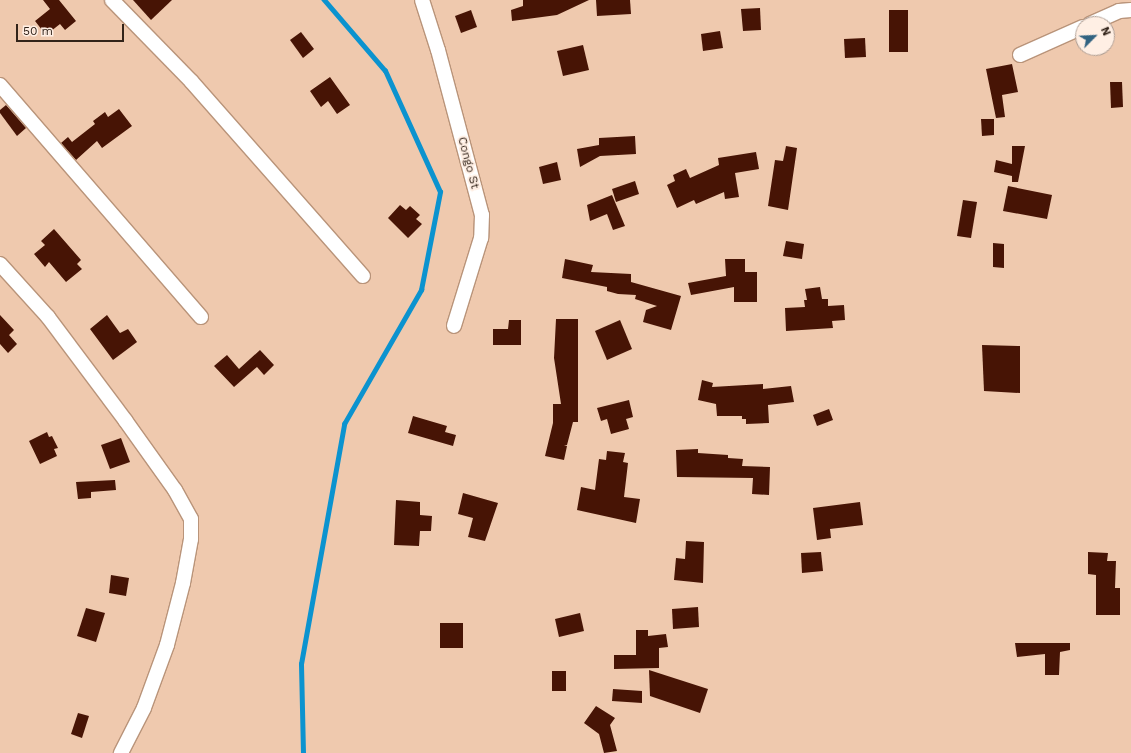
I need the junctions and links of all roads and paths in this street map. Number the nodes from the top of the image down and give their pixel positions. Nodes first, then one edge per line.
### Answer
1 (112, 0) edge
2 (422, 0) edge
3 (1131, 10) edge
4 (1108, 16) edge
5 (1075, 31) edge
6 (1020, 55) dead end
7 (0, 85) edge
8 (0, 264) edge
9 (363, 276) dead end
10 (201, 317) dead end
11 (454, 326) dead end
12 (121, 753) edge

1 - 9 street
2 - 11 street, Congo St
3 - 4 street
5 - 6 street
7 - 10 street
8 - 12 street

